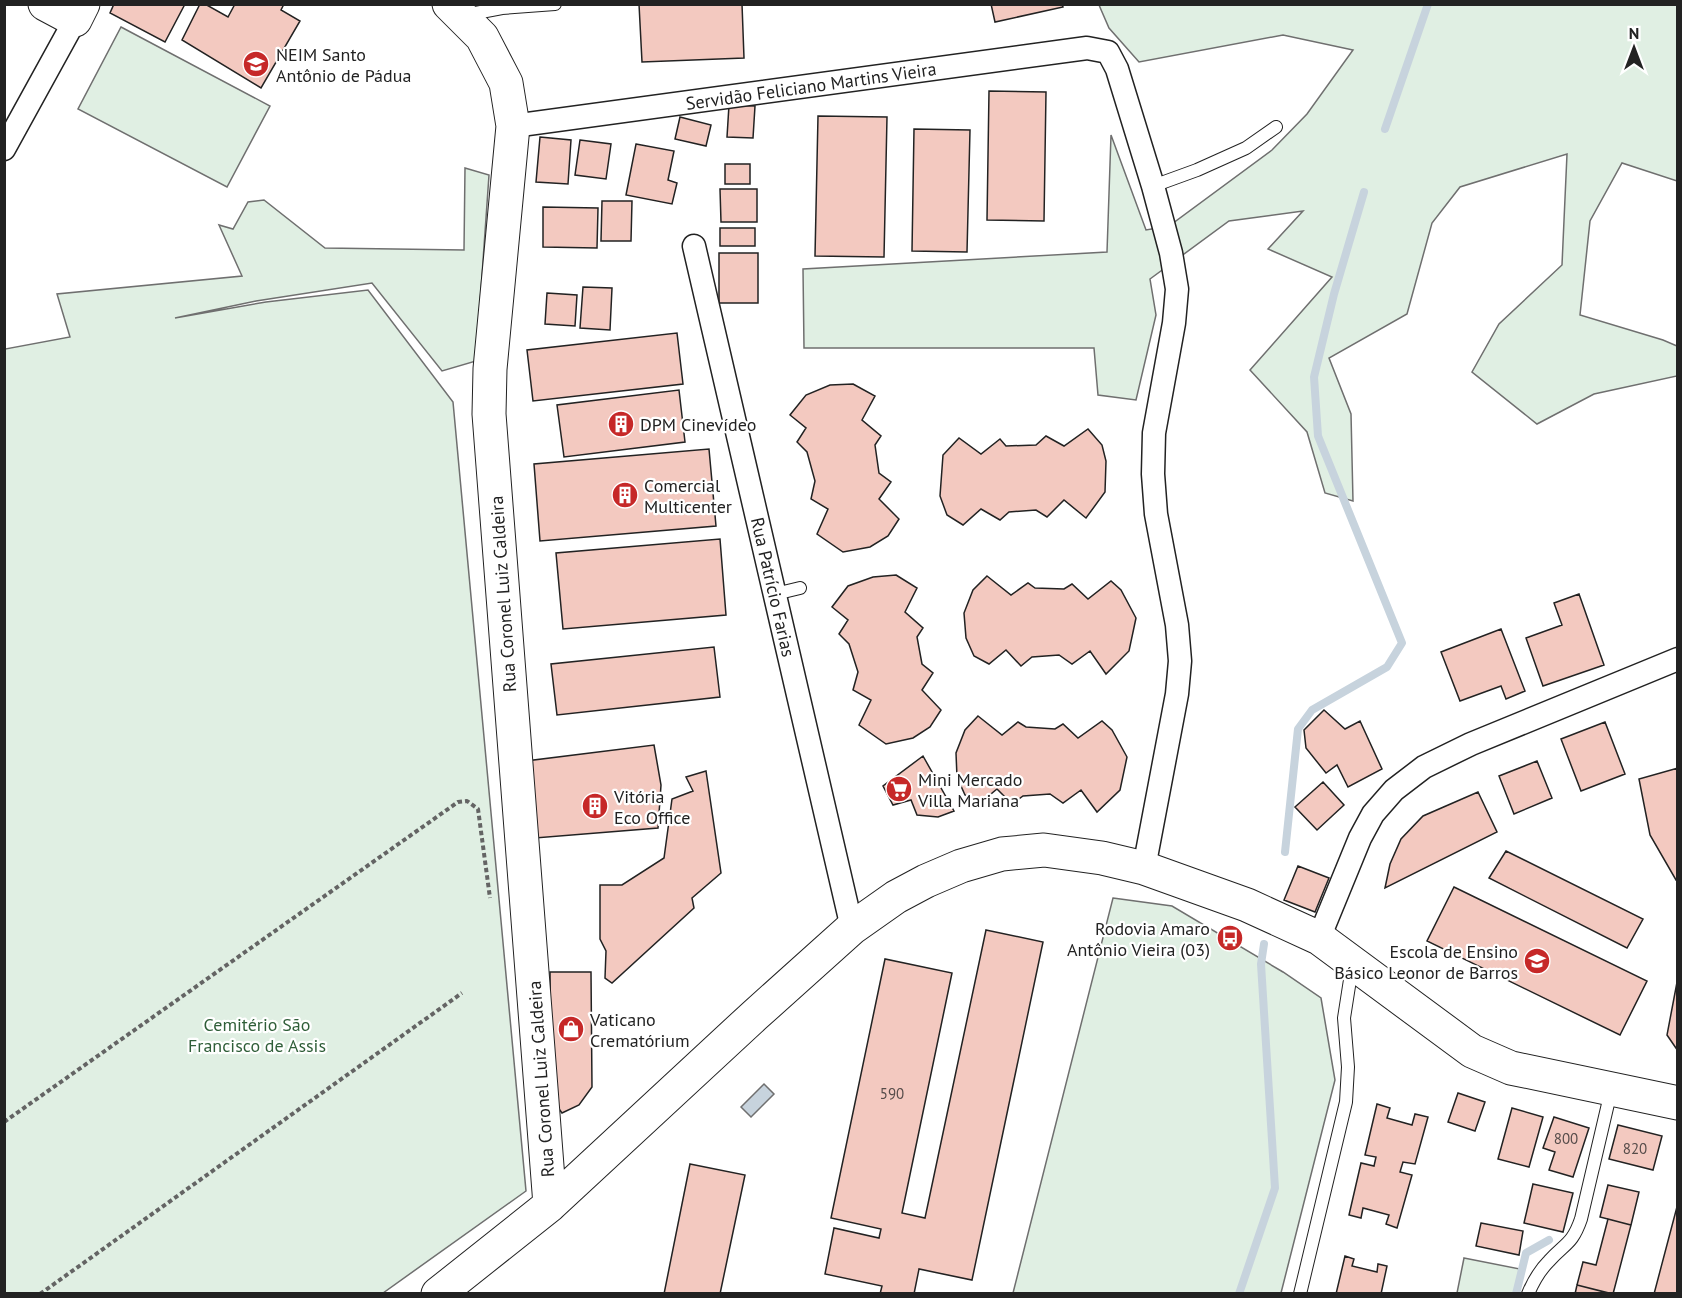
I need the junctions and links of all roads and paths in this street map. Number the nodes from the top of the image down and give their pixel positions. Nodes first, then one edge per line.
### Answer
1 (45, 4) edge
2 (555, 4) edge
3 (455, 10) edge
4 (79, 12) edge
5 (513, 126) junction
6 (1276, 127) dead end
7 (4, 149) edge
8 (1153, 186) junction
9 (694, 246) dead end
10 (800, 588) dead end
11 (775, 594) junction
12 (1677, 659) edge
13 (1144, 868) junction
14 (490, 898) dead end
15 (852, 928) junction
16 (1319, 938) junction
17 (1353, 963) junction
18 (462, 993) dead end
19 (1611, 1090) junction
20 (1677, 1103) edge
21 (4, 1122) edge
22 (550, 1205) junction
23 (40, 1293) edge
24 (438, 1293) edge
25 (1300, 1293) edge
26 (1528, 1293) edge

1 - 4 main road
2 - 3 lane
3 - 5 main road, Rua Coronel Luiz Caldeira
4 - 7 street
5 - 8 street, Servidão Feliciano Martins Vieira
5 - 22 main road, Rua Coronel Luiz Caldeira
6 - 8 lane
8 - 13 street
9 - 11 street, Rua Patrício Farias
10 - 11 lane
11 - 15 street, Rua Patrício Farias
12 - 16 street
13 - 15 main road
13 - 16 main road
14 - 21 path
15 - 22 main road
16 - 17 main road
17 - 19 main road
17 - 25 lane
18 - 23 path
19 - 20 main road
19 - 26 lane
22 - 24 main road

